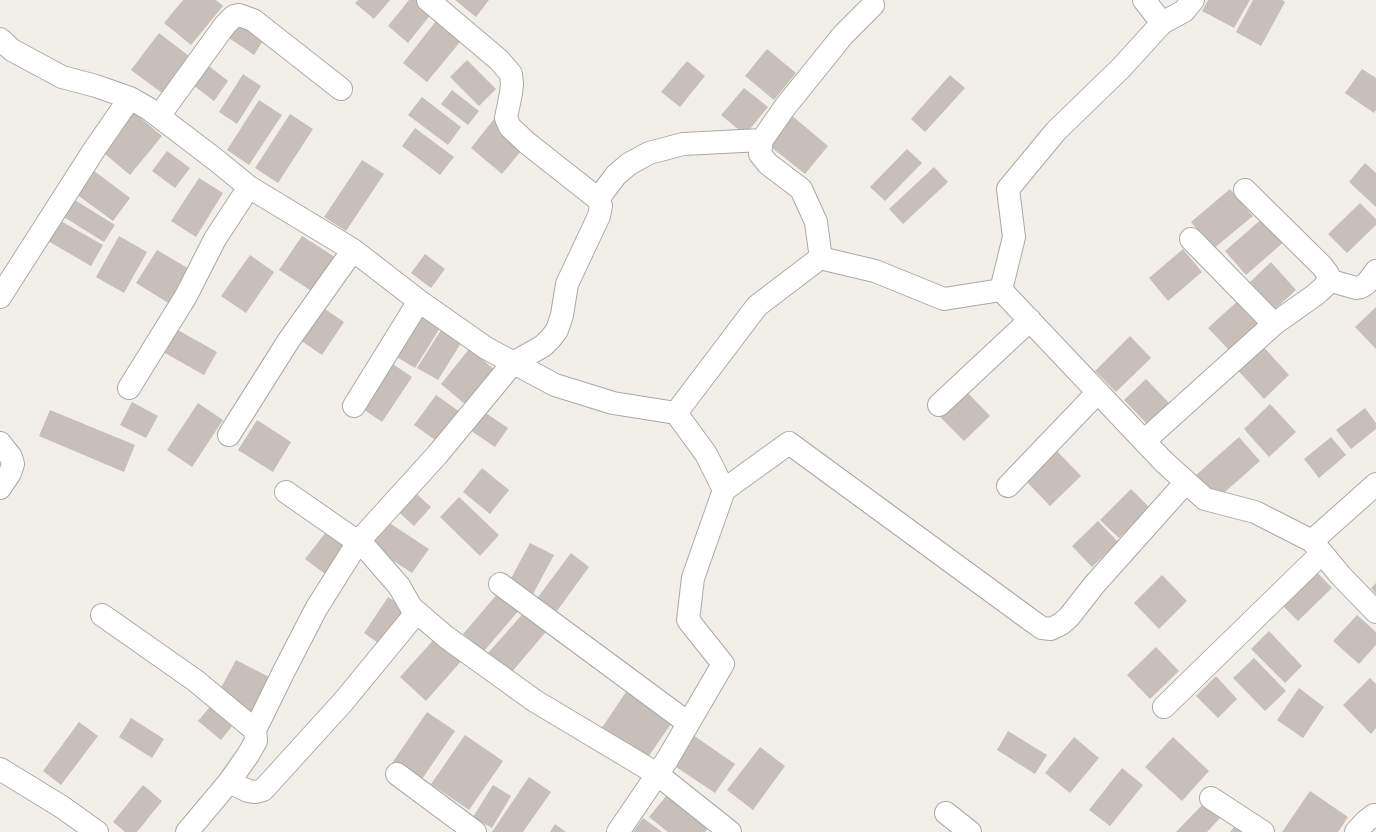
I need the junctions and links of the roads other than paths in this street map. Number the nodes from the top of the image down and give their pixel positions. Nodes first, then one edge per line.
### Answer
1 (428, 0) edge
2 (1144, 0) edge
3 (1193, 0) edge
4 (872, 5) dead end
5 (1162, 23) junction
6 (0, 40) edge
7 (341, 89) dead end
8 (130, 98) junction
9 (159, 116) junction
10 (762, 140) junction
11 (249, 187) junction
12 (1245, 190) dead end
13 (598, 199) junction
14 (1192, 239) dead end
15 (353, 250) junction
16 (821, 259) junction
17 (1376, 271) edge
18 (6, 273) edge
19 (1328, 280) junction
20 (1001, 290) junction
21 (0, 297) edge
22 (419, 302) junction
23 (1030, 320) junction
24 (1274, 324) junction
25 (513, 363) junction
26 (129, 388) dead end
27 (1098, 392) junction
28 (939, 405) dead end
29 (354, 406) dead end
30 (676, 413) junction
31 (229, 435) dead end
32 (1144, 441) junction
33 (0, 443) edge
34 (1186, 482) junction
35 (1376, 484) edge
36 (1008, 486) dead end
37 (0, 488) edge
38 (724, 490) junction
39 (286, 492) dead end
40 (358, 542) junction
41 (1317, 547) junction
42 (500, 584) dead end
43 (417, 612) junction
44 (1376, 612) edge
45 (102, 615) dead end
46 (1164, 707) dead end
47 (688, 723) junction
48 (256, 730) junction
49 (0, 769) edge
50 (397, 774) dead end
51 (657, 774) junction
52 (229, 782) junction
53 (1211, 798) dead end
54 (946, 813) dead end
55 (1376, 815) edge
56 (97, 832) edge
57 (186, 832) edge
58 (475, 832) edge
59 (618, 832) edge
60 (730, 832) edge
61 (970, 832) edge
62 (1263, 832) edge
63 (1356, 832) edge

1 - 13 street
2 - 5 street
3 - 5 street
4 - 10 street
5 - 20 street
6 - 8 street
7 - 9 street
8 - 9 street
8 - 18 street
9 - 11 street
10 - 13 street
10 - 16 street
11 - 15 street
11 - 26 street
12 - 19 street
13 - 25 street
14 - 24 street
15 - 22 street
15 - 31 street
16 - 20 street
16 - 30 street
17 - 19 street
18 - 21 street
19 - 24 street
20 - 23 street
22 - 25 street
22 - 29 street
23 - 27 street
23 - 28 street
24 - 32 street
25 - 30 street
25 - 40 street
27 - 32 street
27 - 36 street
30 - 38 street
32 - 34 street
33 - 37 street
34 - 38 street
34 - 41 street
35 - 41 street
38 - 47 street
39 - 40 street
40 - 43 street
40 - 48 street
41 - 44 street
41 - 46 street
42 - 47 street
43 - 51 street
43 - 52 street
45 - 48 street
47 - 51 street
48 - 52 street
49 - 56 street
50 - 58 street
51 - 59 street
51 - 60 street
52 - 57 street
53 - 62 street
54 - 61 street
55 - 63 street

